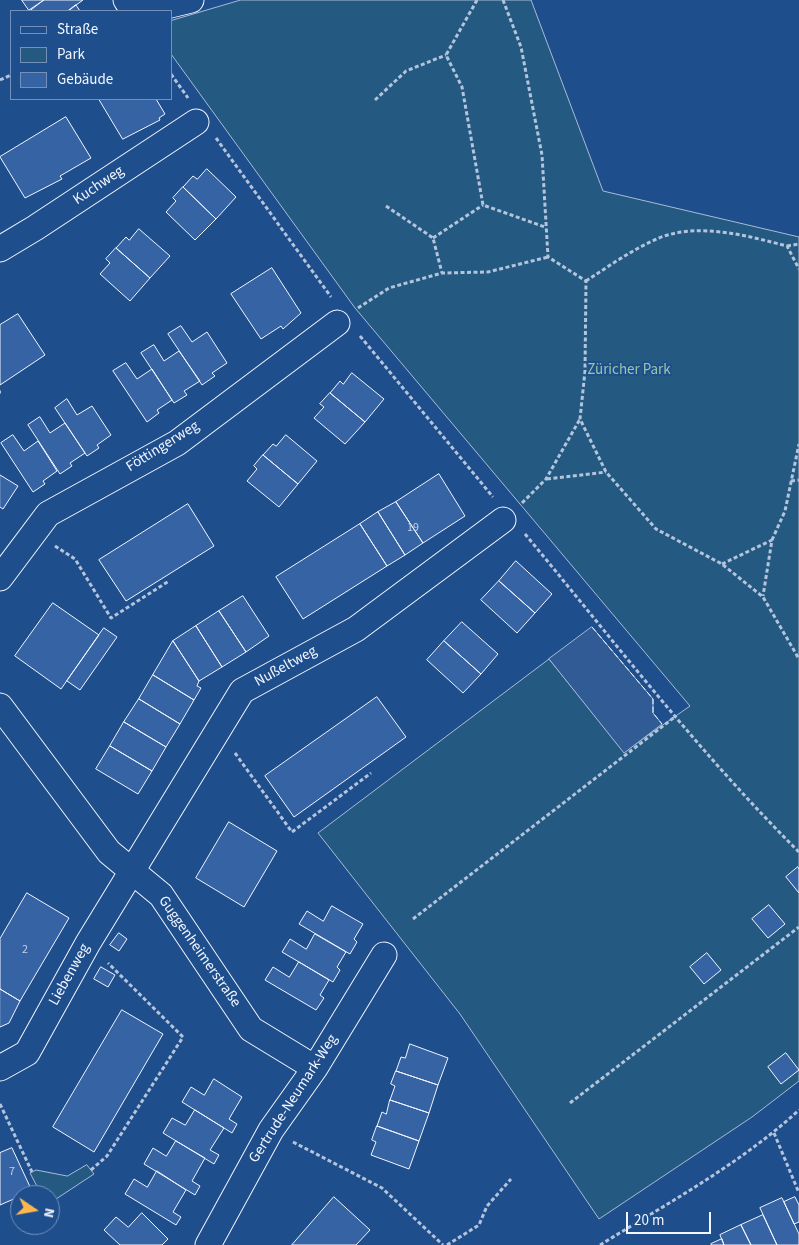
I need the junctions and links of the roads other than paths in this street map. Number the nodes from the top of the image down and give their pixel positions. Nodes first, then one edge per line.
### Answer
1 (191, 0) edge
2 (150, 10) edge
3 (200, 119) road end
4 (0, 249) edge
5 (344, 317) road end
6 (509, 515) road end
7 (0, 578) edge
8 (0, 706) edge
9 (131, 872) junction
10 (384, 955) dead end
11 (0, 1068) edge
12 (315, 1068) junction
13 (208, 1245) edge

1 - 2 street
3 - 4 street, Kuchweg
5 - 7 street, Föttingerweg
6 - 9 street, Nußeltweg
8 - 9 street, Guggenheimerstraße
9 - 11 street, Liebenweg
9 - 12 street, Guggenheimerstraße
10 - 12 street, Gertrude-Neumark-Weg
12 - 13 street, Gertrude-Neumark-Weg

